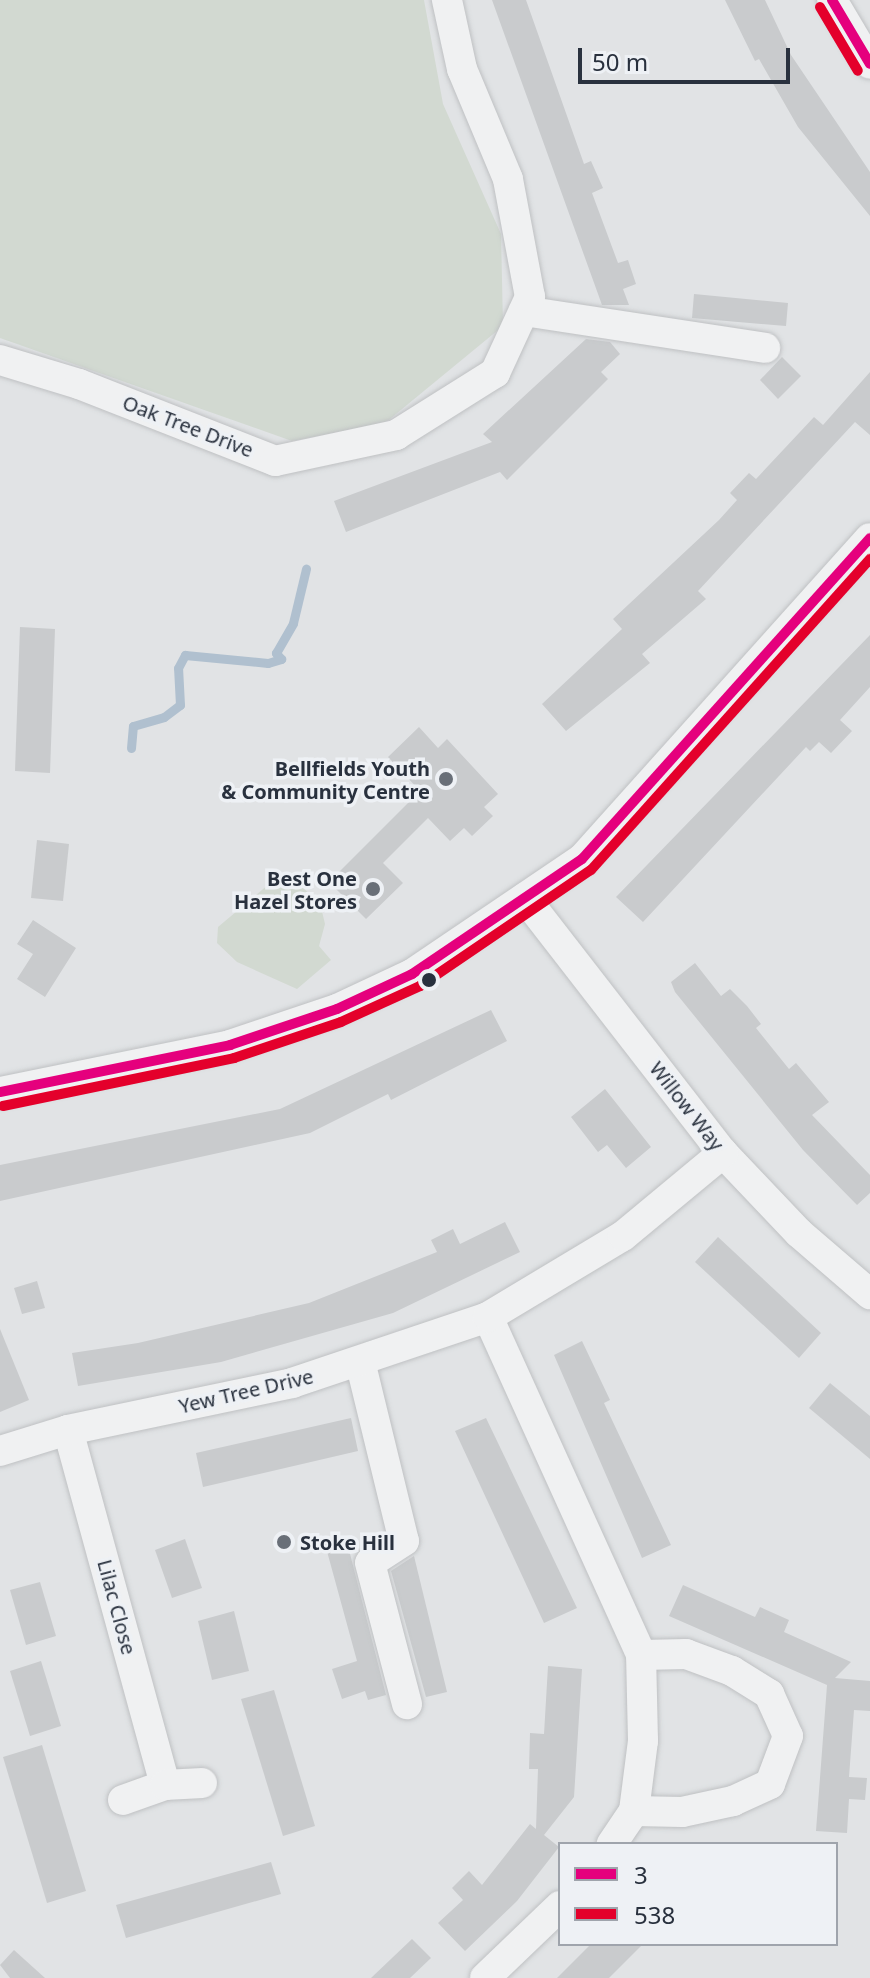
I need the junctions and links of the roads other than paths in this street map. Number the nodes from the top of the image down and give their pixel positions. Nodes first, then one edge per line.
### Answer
1 (447, 0) edge
2 (832, 0) edge
3 (870, 64) edge
4 (524, 311) junction
5 (765, 348) dead end
6 (0, 360) edge
7 (870, 538) edge
8 (525, 898) junction
9 (0, 1092) edge
10 (723, 1153) junction
11 (870, 1294) edge
12 (488, 1317) junction
13 (360, 1361) junction
14 (68, 1430) junction
15 (0, 1451) edge
16 (641, 1655) junction
17 (407, 1704) dead end
18 (202, 1783) dead end
19 (165, 1785) junction
20 (123, 1800) dead end
21 (634, 1811) junction
22 (613, 1842) edge
23 (558, 1908) edge
24 (485, 1978) edge

1 - 4 street, Oak Tree Drive
2 - 3 street
4 - 5 street
4 - 6 street, Oak Tree Drive
7 - 8 street
8 - 9 street
8 - 10 street, Willow Way
10 - 11 street, Willow Way
10 - 12 street, Yew Tree Drive
12 - 13 street, Yew Tree Drive
12 - 16 street
13 - 14 street, Yew Tree Drive
13 - 17 street
14 - 15 street, Yew Tree Drive
14 - 19 street, Lilac Close
16 - 21 street
16 - 21 street
18 - 19 street
19 - 20 street
21 - 22 street
23 - 24 street

